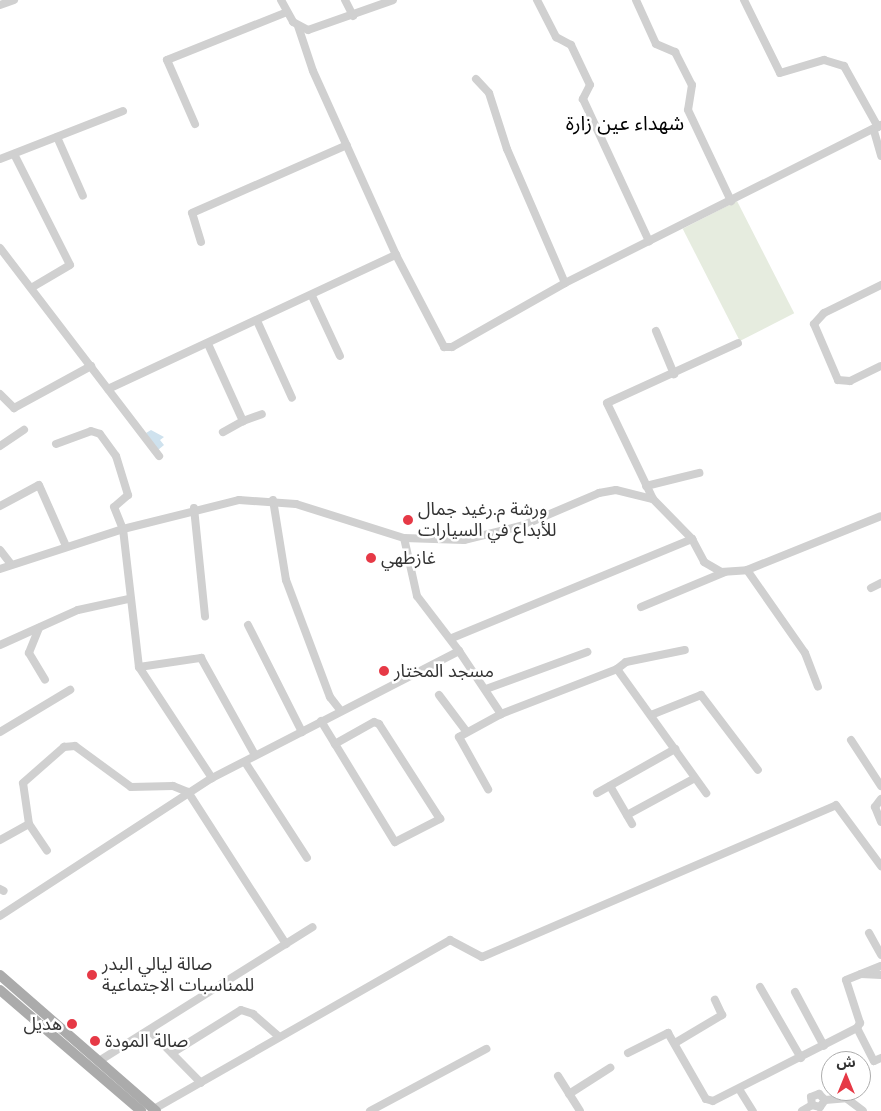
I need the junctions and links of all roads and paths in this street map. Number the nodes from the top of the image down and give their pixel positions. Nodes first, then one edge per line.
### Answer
1 (14, 0) edge
2 (281, 0) edge
3 (345, 0) edge
4 (393, 0) edge
5 (537, 0) edge
6 (636, 0) edge
7 (744, 0) edge
8 (0, 5) edge
9 (286, 12) junction
10 (353, 16) junction
11 (298, 26) junction
12 (476, 79) dead end
13 (123, 111) dead end
14 (195, 124) dead end
15 (878, 128) edge
16 (57, 137) junction
17 (347, 145) junction
18 (14, 154) junction
19 (881, 156) edge
20 (0, 159) edge
21 (83, 196) dead end
22 (731, 201) junction
23 (649, 241) junction
24 (200, 242) dead end
25 (0, 248) edge
26 (396, 255) junction
27 (565, 283) junction
28 (881, 286) edge
29 (31, 288) junction
30 (312, 296) junction
31 (258, 323) junction
32 (656, 331) dead end
33 (738, 342) dead end
34 (208, 344) junction
35 (340, 356) dead end
36 (91, 366) junction
37 (881, 366) edge
38 (674, 374) junction
39 (108, 389) junction
40 (0, 394) edge
41 (292, 398) dead end
42 (262, 414) dead end
43 (243, 421) junction
44 (24, 430) dead end
45 (223, 432) dead end
46 (56, 444) dead end
47 (0, 446) edge
48 (159, 456) dead end
49 (699, 473) dead end
50 (646, 486) junction
51 (653, 499) junction
52 (273, 500) junction
53 (0, 506) edge
54 (194, 508) junction
55 (881, 516) edge
56 (123, 529) junction
57 (404, 538) junction
58 (692, 539) junction
59 (66, 546) junction
60 (0, 550) edge
61 (11, 564) junction
62 (0, 569) edge
63 (730, 570) junction
64 (747, 570) junction
65 (881, 583) edge
66 (870, 588) dead end
67 (128, 599) junction
68 (641, 607) dead end
69 (205, 616) dead end
70 (248, 625) dead end
71 (39, 628) junction
72 (452, 638) junction
73 (0, 645) edge
74 (686, 650) dead end
75 (459, 651) junction
76 (587, 652) dead end
77 (139, 667) junction
78 (617, 669) junction
79 (45, 680) dead end
80 (818, 686) dead end
81 (486, 689) junction
82 (70, 690) dead end
83 (439, 695) dead end
84 (340, 710) junction
85 (501, 714) junction
86 (651, 715) junction
87 (321, 721) junction
88 (466, 730) junction
89 (0, 732) edge
90 (302, 732) junction
91 (851, 740) dead end
92 (335, 744) junction
93 (675, 749) junction
94 (255, 755) junction
95 (245, 762) junction
96 (758, 770) dead end
97 (212, 778) junction
98 (696, 778) junction
99 (610, 786) junction
100 (881, 786) edge
101 (488, 789) dead end
102 (188, 792) junction
103 (598, 793) dead end
104 (706, 793) dead end
105 (881, 800) edge
106 (627, 815) junction
107 (881, 822) edge
108 (29, 824) junction
109 (632, 824) dead end
110 (0, 840) edge
111 (47, 852) dead end
112 (307, 858) dead end
113 (881, 866) edge
114 (0, 916) edge
115 (313, 927) dead end
116 (869, 933) dead end
117 (286, 944) junction
118 (881, 955) edge
119 (881, 966) edge
120 (861, 974) junction
121 (0, 975) edge
122 (881, 975) edge
123 (760, 988) dead end
124 (0, 990) edge
125 (795, 992) dead end
126 (715, 1000) dead end
127 (857, 1028) junction
128 (149, 1030) junction
129 (279, 1037) junction
130 (675, 1043) junction
131 (824, 1046) junction
132 (486, 1050) dead end
133 (172, 1053) junction
134 (628, 1053) dead end
135 (801, 1058) junction
136 (881, 1058) edge
137 (99, 1061) junction
138 (610, 1068) dead end
139 (558, 1076) dead end
140 (201, 1083) junction
141 (739, 1089) junction
142 (569, 1094) junction
143 (155, 1110) edge
144 (140, 1111) edge
145 (370, 1111) edge
146 (580, 1111) edge
147 (752, 1111) edge
148 (802, 1111) edge
149 (863, 1111) edge

1 - 8 street
2 - 9 street
3 - 10 street
4 - 10 street
5 - 23 street
6 - 22 street
7 - 15 street
9 - 11 street
9 - 14 street
10 - 11 street
11 - 17 street
12 - 27 street
13 - 16 street
15 - 19 street
15 - 22 street
16 - 18 street
16 - 21 street
17 - 24 street
17 - 26 street
18 - 20 street
18 - 29 street
22 - 23 street
23 - 27 street
25 - 29 street
26 - 27 street
26 - 30 street
28 - 37 street
29 - 36 street
30 - 31 street
30 - 35 street
31 - 34 street
31 - 41 street
32 - 38 street
33 - 38 street
34 - 39 street
34 - 43 street
36 - 39 street
36 - 40 street
38 - 50 street
39 - 48 street
42 - 43 street
43 - 45 street
44 - 47 street
46 - 56 street
49 - 50 street
50 - 51 street
51 - 57 street
51 - 58 street
52 - 54 street
52 - 57 street
52 - 84 street
53 - 59 street
54 - 56 street
54 - 69 street
55 - 64 street
56 - 59 street
56 - 67 street
57 - 72 street
58 - 63 street
58 - 72 street
59 - 61 street
60 - 61 street
61 - 62 street
63 - 64 street
63 - 68 street
64 - 80 street
65 - 66 street
67 - 71 street
67 - 77 street
70 - 90 street
71 - 73 street
71 - 79 street
72 - 75 street
74 - 78 street
75 - 81 street
75 - 84 street
76 - 81 street
77 - 94 street
77 - 97 street
78 - 85 street
78 - 86 street
81 - 85 street
82 - 89 street
83 - 88 street
84 - 87 street
85 - 88 street
86 - 93 street
86 - 96 street
87 - 90 street
87 - 92 street
88 - 101 street
90 - 94 street
91 - 100 street
92 - 92 street
93 - 98 street
93 - 99 street
94 - 95 street
95 - 97 street
95 - 112 street
97 - 102 street
98 - 104 street
98 - 106 street
99 - 103 street
99 - 106 street
102 - 108 street
102 - 114 street
102 - 117 street
105 - 107 street
106 - 109 street
108 - 110 street
108 - 111 street
113 - 129 street
115 - 117 street
116 - 118 street
117 - 128 street
119 - 120 street
120 - 122 street
120 - 127 street
121 - 137 main road
123 - 135 street
124 - 144 main road
125 - 131 street
126 - 130 street
127 - 131 street
127 - 136 street
128 - 133 street
128 - 137 street
129 - 133 street
129 - 140 street
130 - 134 street
130 - 141 street
131 - 135 street
132 - 145 street
133 - 140 street
135 - 141 street
137 - 143 main road
138 - 142 street
139 - 142 street
140 - 143 street
141 - 147 street
142 - 146 street
148 - 149 street

